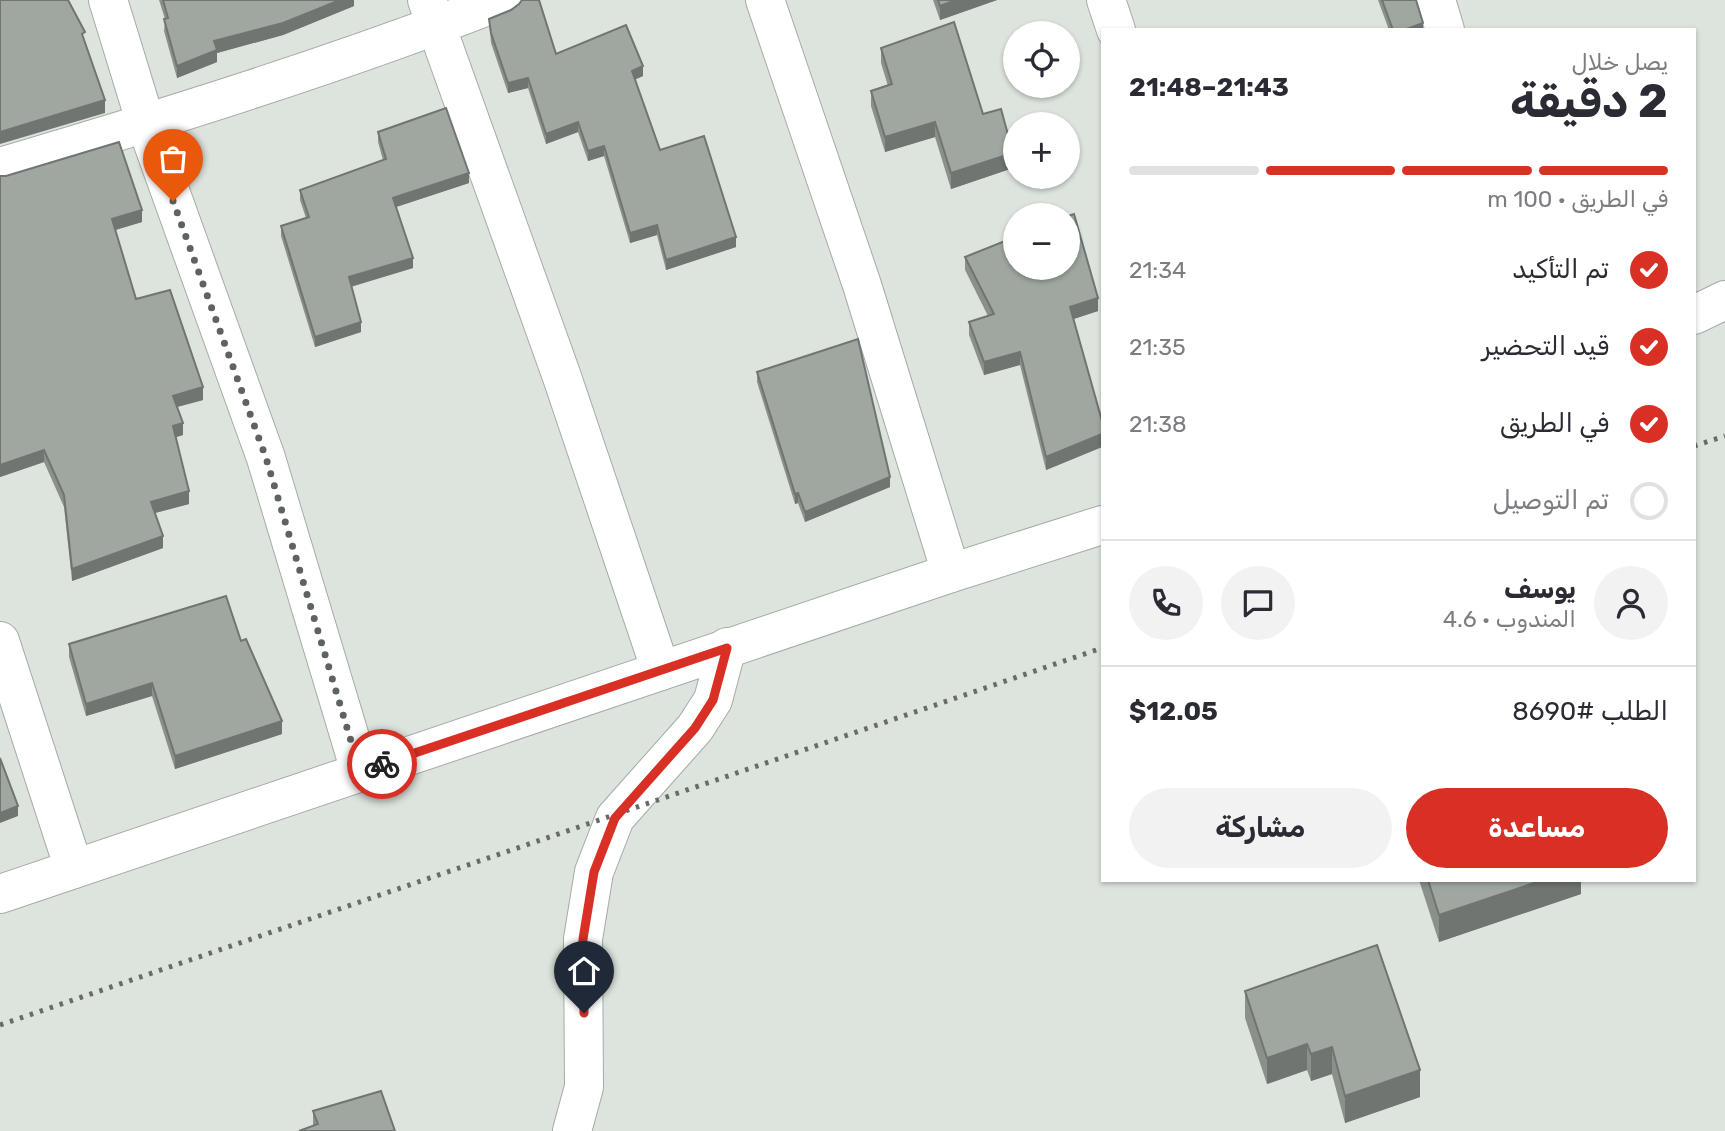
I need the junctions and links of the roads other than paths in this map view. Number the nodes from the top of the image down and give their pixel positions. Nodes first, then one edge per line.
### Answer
1 (108, 0) edge
2 (503, 0) edge
3 (765, 0) edge
4 (1106, 0) edge
5 (1436, 0) edge
6 (431, 13) edge
7 (1115, 28) edge
8 (1445, 28) edge
9 (146, 124) junction
10 (0, 167) edge
11 (1725, 300) edge
12 (1696, 313) edge
13 (1101, 525) edge
14 (951, 573) junction
15 (0, 641) edge
16 (727, 648) junction
17 (661, 671) junction
18 (360, 771) junction
19 (74, 869) junction
20 (0, 894) edge
21 (572, 1131) edge

1 - 9 street
2 - 6 street
3 - 14 street
4 - 7 street
5 - 8 street
6 - 9 street
6 - 17 street
9 - 10 street
9 - 18 street
11 - 12 street
13 - 14 street
14 - 16 street
15 - 19 street
16 - 17 street
16 - 21 street
17 - 18 street
18 - 19 street
19 - 20 street

